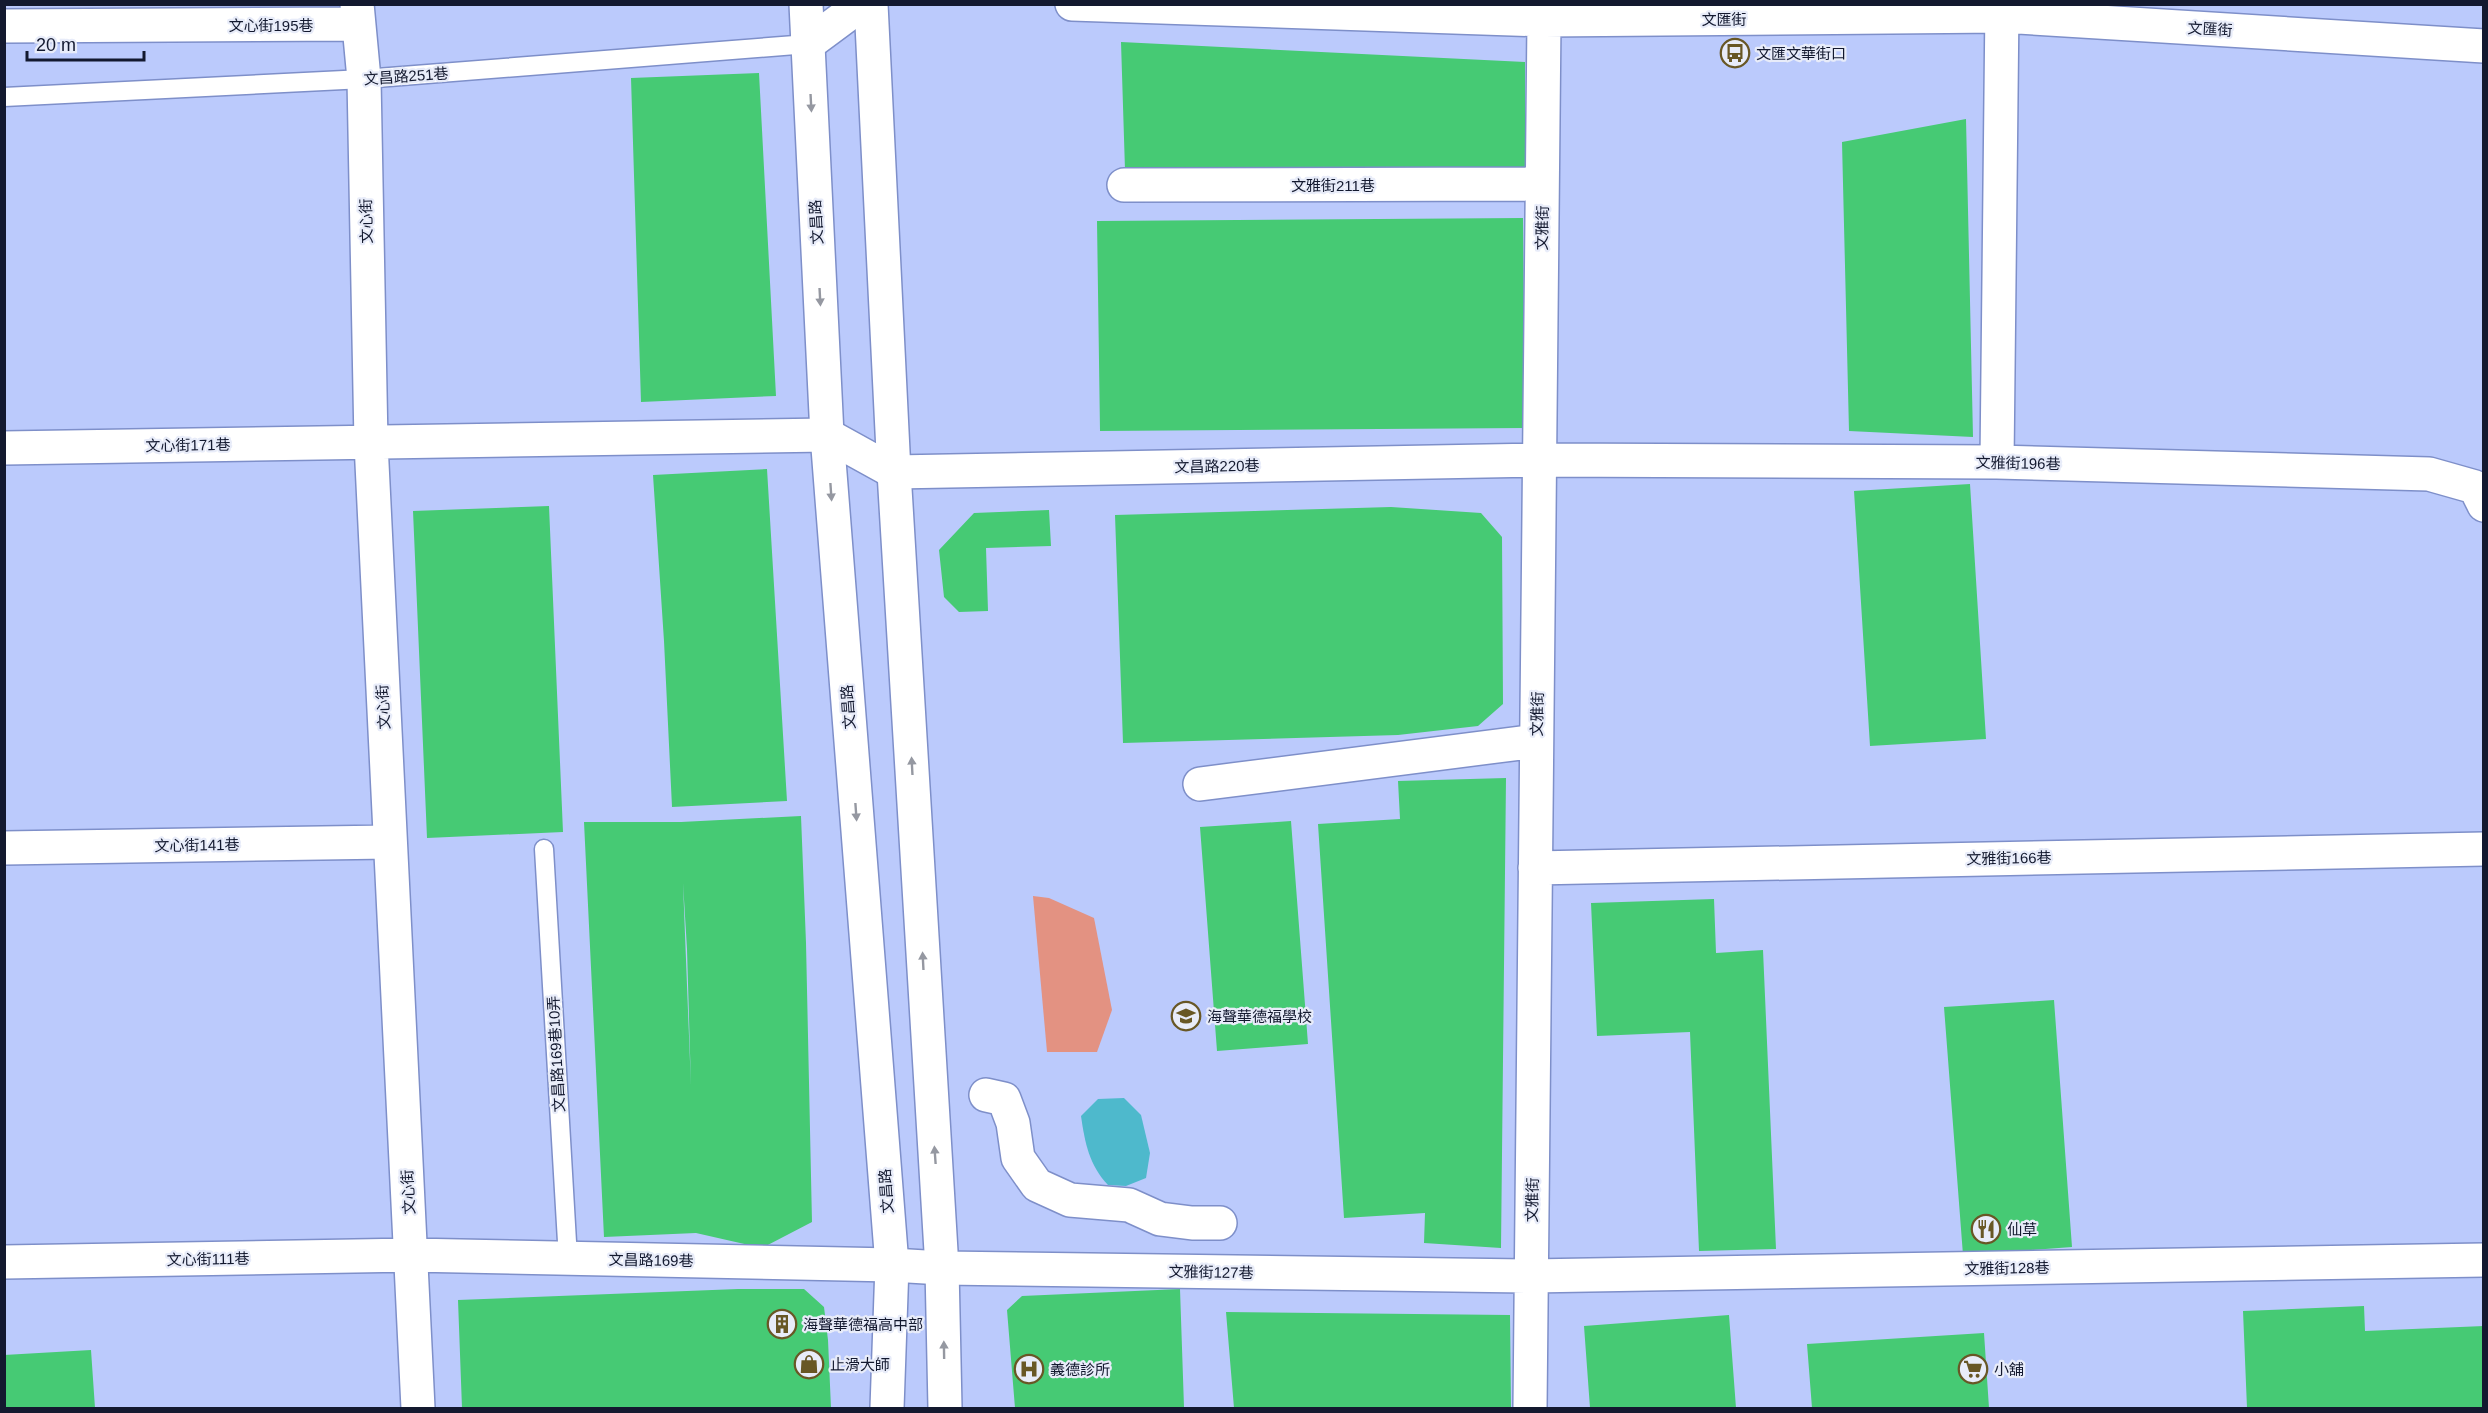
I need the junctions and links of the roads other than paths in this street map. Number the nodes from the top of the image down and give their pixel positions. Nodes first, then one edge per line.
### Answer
1 (806, 4) edge
2 (862, 4) edge
3 (871, 4) edge
4 (1072, 4) edge
5 (2002, 10) edge
6 (358, 14) edge
7 (1544, 20) junction
8 (4, 26) edge
9 (808, 44) junction
10 (2484, 45) edge
11 (364, 79) junction
12 (4, 98) edge
13 (1542, 184) junction
14 (1124, 185) dead end
15 (827, 435) junction
16 (371, 443) junction
17 (4, 448) edge
18 (1540, 460) junction
19 (1997, 462) junction
20 (894, 472) junction
21 (2484, 505) edge
22 (1536, 741) junction
23 (1200, 784) dead end
24 (389, 842) junction
25 (4, 848) edge
26 (544, 849) dead end
27 (2484, 849) edge
28 (1535, 868) junction
29 (986, 1095) dead end
30 (1220, 1223) dead end
31 (411, 1256) junction
32 (568, 1259) junction
33 (2484, 1260) edge
34 (4, 1262) edge
35 (892, 1265) junction
36 (942, 1268) junction
37 (1531, 1276) junction
38 (418, 1408) edge
39 (887, 1408) edge
40 (945, 1408) edge
41 (1530, 1408) edge

1 - 9 street, 文昌路
2 - 9 street
3 - 20 street
4 - 7 street, 文匯街
5 - 7 street, 文匯街
5 - 10 street, 文匯街
5 - 19 street
6 - 8 street, 文心街195巷
6 - 11 street, 文心街
7 - 13 street, 文雅街
9 - 11 lane, 文昌路251巷
9 -> 15 street, 文昌路
11 - 12 lane, 文昌路251巷
11 - 16 street, 文心街
13 - 14 street, 文雅街211巷
13 - 18 street, 文雅街
15 - 16 street, 文心街171巷
15 - 20 street
15 -> 35 street, 文昌路
16 - 17 street, 文心街171巷
16 - 24 street, 文心街
18 - 19 street, 文雅街196巷
18 - 20 street, 文昌路220巷
18 - 22 street, 文雅街
19 - 21 street, 文雅街196巷
36 -> 20 street
22 - 23 street
22 - 28 street, 文雅街
24 - 25 street, 文心街141巷
24 - 31 street, 文心街
26 - 32 lane, 文昌路169巷10弄
27 - 28 street, 文雅街166巷
28 - 37 street, 文雅街
29 - 30 street
31 - 32 street, 文昌路169巷
31 - 34 street, 文心街111巷
31 - 38 street, 文心街
32 - 35 street, 文昌路169巷
33 - 37 street, 文雅街128巷
35 - 36 street, 文雅街127巷
35 - 39 street, 文昌路
36 - 37 street, 文雅街127巷
40 -> 36 street
37 - 41 street, 文雅街

